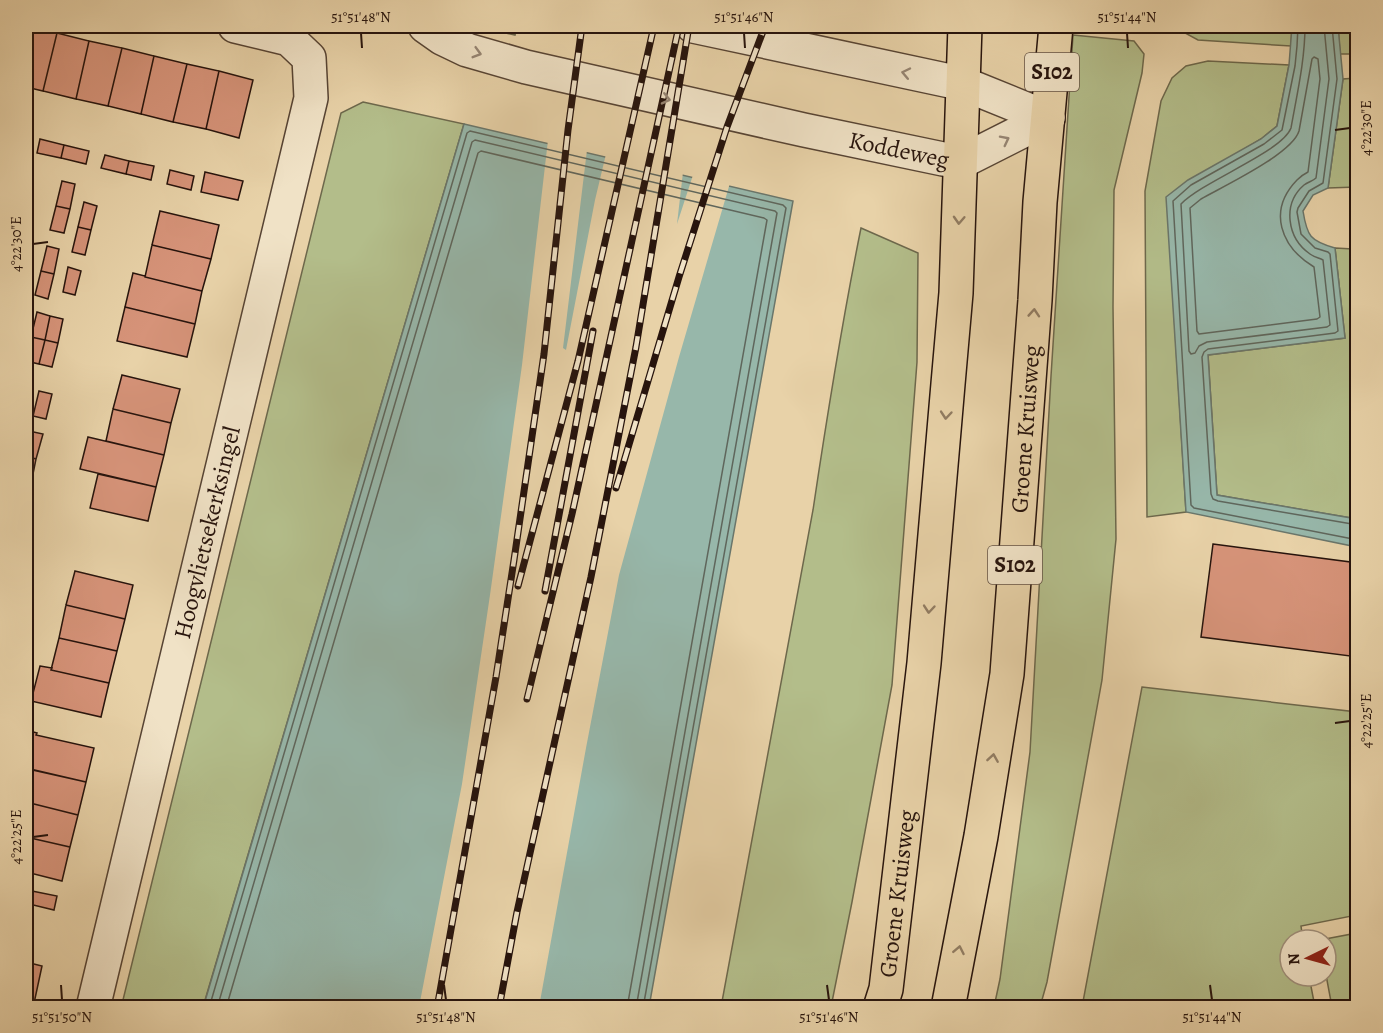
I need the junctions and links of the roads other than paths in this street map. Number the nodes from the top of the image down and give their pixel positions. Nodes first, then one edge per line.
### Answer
1 (235, 26) edge
2 (425, 26) edge
3 (693, 26) edge
4 (965, 26) edge
5 (1056, 26) edge
6 (964, 84) junction
7 (1048, 118) junction
8 (961, 162) junction
9 (93, 1008) edge
10 (880, 1008) edge
11 (948, 1008) edge

1 - 9 street, Hoogvlietsekerksingel
2 -> 8 street, Koddeweg
6 -> 3 street
4 - 6 main road, Groene Kruisweg
5 - 7 main road, Groene Kruisweg / S102
6 - 7 street
6 - 8 main road, Groene Kruisweg
8 -> 7 street, Koddeweg
11 -> 7 main road, Groene Kruisweg / S102
8 -> 10 main road, Groene Kruisweg

